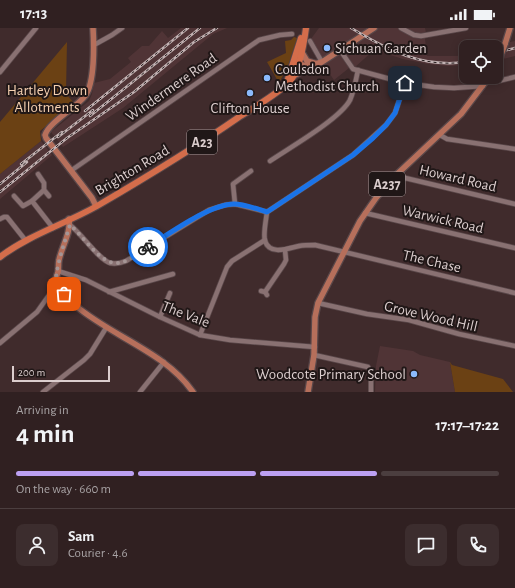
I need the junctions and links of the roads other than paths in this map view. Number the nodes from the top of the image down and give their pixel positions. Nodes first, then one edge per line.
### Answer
1 (28, 28) edge
2 (94, 28) edge
3 (122, 28) edge
4 (305, 28) edge
5 (372, 28) edge
6 (401, 28) edge
7 (466, 28) edge
8 (510, 28) edge
9 (34, 30) edge
10 (289, 35) dead end
11 (310, 41) dead end
12 (94, 45) junction
13 (503, 49) edge
14 (340, 50) junction
15 (301, 52) junction
16 (320, 63) junction
17 (296, 64) junction
18 (309, 66) junction
19 (358, 70) junction
20 (0, 72) edge
21 (294, 76) junction
22 (515, 77) edge
23 (503, 80) edge
24 (405, 83) junction
25 (286, 84) junction
26 (472, 84) edge
27 (484, 84) edge
28 (440, 135) junction
29 (515, 149) edge
30 (270, 161) dead end
31 (72, 170) junction
32 (252, 171) dead end
33 (38, 174) dead end
34 (397, 174) junction
35 (44, 190) junction
36 (14, 196) dead end
37 (49, 196) dead end
38 (32, 201) junction
39 (235, 204) junction
40 (515, 204) edge
41 (96, 206) junction
42 (267, 212) junction
43 (365, 213) junction
44 (0, 219) edge
45 (70, 222) junction
46 (53, 228) junction
47 (265, 240) junction
48 (26, 241) junction
49 (515, 248) edge
50 (285, 250) junction
51 (344, 253) junction
52 (0, 257) edge
53 (58, 271) junction
54 (173, 274) dead end
55 (57, 287) junction
56 (109, 292) junction
57 (170, 293) dead end
58 (264, 293) dead end
59 (515, 293) edge
60 (318, 303) junction
61 (160, 318) junction
62 (106, 328) junction
63 (200, 335) junction
64 (0, 343) edge
65 (515, 346) edge
66 (315, 347) junction
67 (314, 355) junction
68 (164, 362) junction
69 (43, 392) edge
70 (140, 392) edge
71 (193, 392) edge
72 (308, 392) edge
73 (371, 392) edge

1 - 9 street
2 - 12 main road
3 - 12 street
4 - 15 highway, A23
4 - 17 highway, A23
5 - 14 main road, Brighton Road
6 - 7 street
8 - 13 main road, bridge
9 - 20 street
10 - 31 street, Windermere Road
11 - 16 street
12 - 31 main road
14 - 16 main road, Brighton Road
14 - 19 street
15 - 16 main road
15 - 17 highway, A23
16 - 18 main road, Brighton Road
17 - 18 main road, Brighton Road
17 - 21 highway, A23
17 - 25 highway, A23
18 - 21 main road, Brighton Road
19 - 24 street
19 - 30 street
21 - 25 highway, Brighton Road / A23
22 - 23 street
24 - 26 street
24 - 42 street
25 - 41 highway, Brighton Road / A23
27 - 28 main road, A237
28 - 29 street
28 - 34 main road, A237
31 - 41 main road
32 - 39 street
33 - 35 street
34 - 40 street, Howard Road
34 - 43 main road, A237
35 - 37 street
35 - 38 street
36 - 38 street
38 - 46 street
39 - 42 street
39 - 45 street
41 - 45 highway, Brighton Road / A23
42 - 47 street
43 - 49 street, Warwick Road
43 - 51 main road, A237
44 - 48 street
45 - 46 highway, Brighton Road / A23
45 - 53 main road
46 - 48 highway, Brighton Road / A23
47 - 50 street
47 - 63 street
48 - 52 highway, Brighton Road / A23
50 - 51 street, The Chase
50 - 58 street
51 - 59 street, The Chase
51 - 60 main road, A237
53 - 55 main road
53 - 56 street, The Vale
54 - 56 street
55 - 62 main road
55 - 64 street
56 - 61 street, The Vale
57 - 61 street
60 - 65 street, Grove Wood Hill
60 - 66 main road, A237
61 - 63 street, The Vale
62 - 68 main road
62 - 69 street
63 - 66 street, The Vale
66 - 67 main road, A237
67 - 72 main road, A237
67 - 73 street
68 - 70 street
68 - 71 main road

